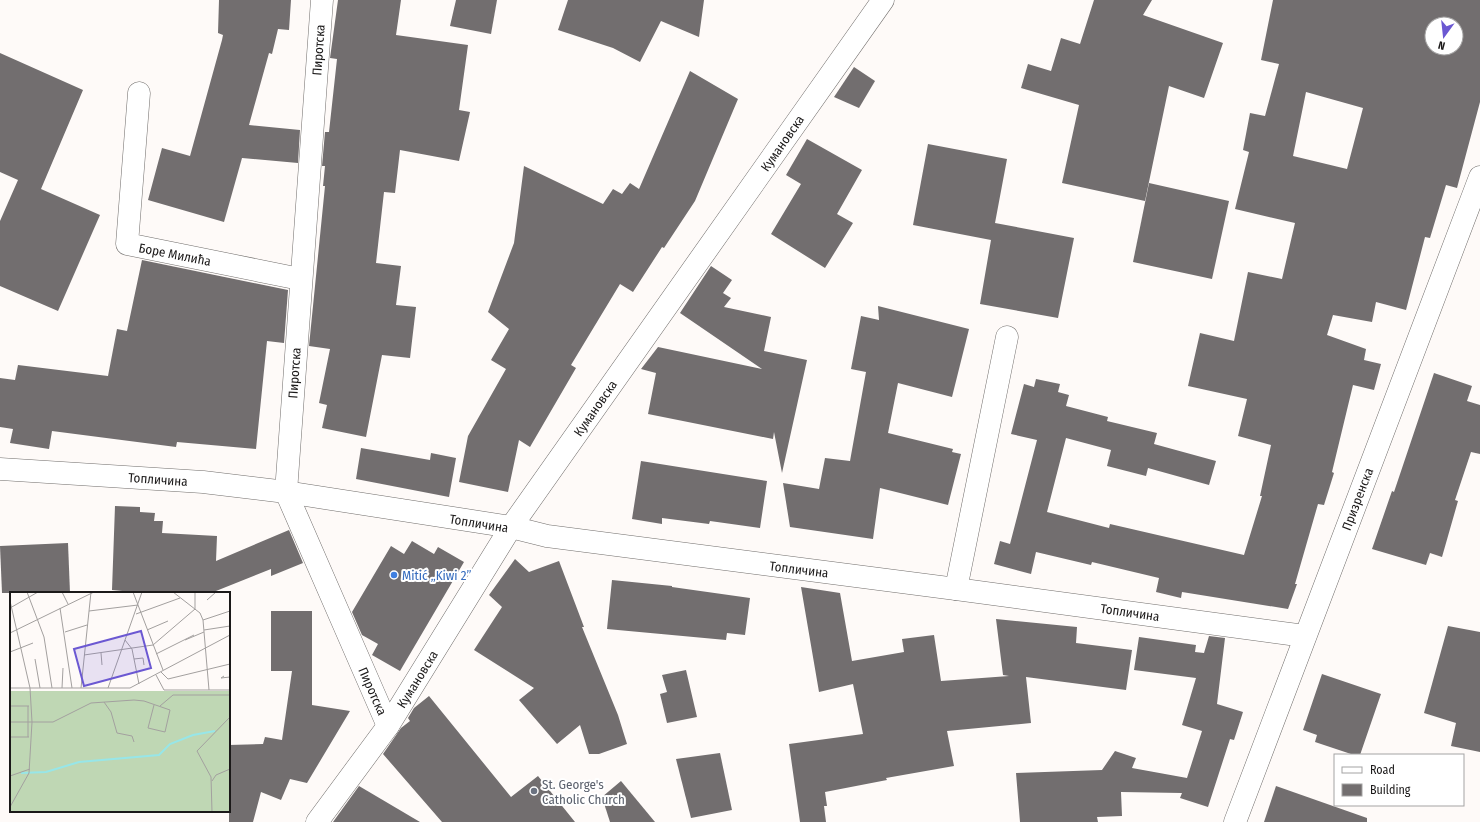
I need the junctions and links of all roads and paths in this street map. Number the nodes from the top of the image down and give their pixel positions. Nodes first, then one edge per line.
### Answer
1 (322, 0) edge
2 (883, 0) edge
3 (139, 94) dead end
4 (1480, 177) edge
5 (300, 279) junction
6 (1007, 337) dead end
7 (0, 469) edge
8 (286, 492) junction
9 (511, 527) junction
10 (956, 588) junction
11 (1305, 636) junction
12 (388, 726) junction
13 (317, 822) edge
14 (1236, 822) edge

1 - 5 street, Пиротска
2 - 9 street, Кумановска
3 - 5 street, Боре Милића
4 - 11 street, Призренска
5 - 8 street, Пиротска
6 - 10 street
7 - 8 street, Топличина
8 - 9 street, Топличина
8 - 12 street, Пиротска
9 - 10 street, Топличина
9 - 12 street, Кумановска
10 - 11 street, Топличина
11 - 14 street, Призренска
12 - 13 street, Кумановска

